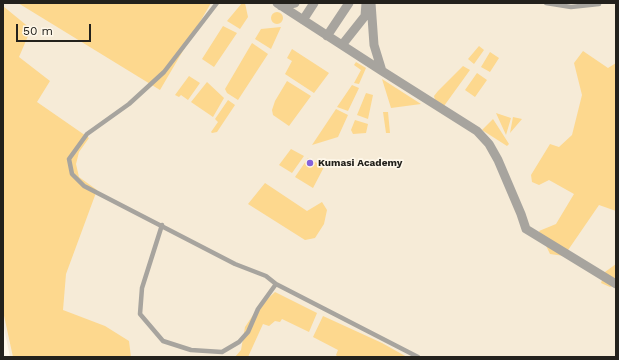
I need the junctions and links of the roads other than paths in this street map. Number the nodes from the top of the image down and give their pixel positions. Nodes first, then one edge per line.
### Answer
1 (217, 3) edge
2 (295, 3) edge
3 (314, 3) edge
4 (349, 3) edge
5 (366, 3) edge
6 (372, 3) edge
7 (546, 3) edge
8 (280, 4) edge
9 (599, 4) dead end
10 (303, 20) junction
11 (327, 36) junction
12 (342, 45) junction
13 (382, 71) junction
14 (162, 225) junction
15 (276, 284) junction
16 (616, 284) edge
17 (418, 357) edge

1 - 14 lane
2 - 8 street
3 - 10 street
4 - 11 street
5 - 12 street
6 - 13 street
7 - 9 lane
8 - 10 street
10 - 11 street
11 - 12 street
12 - 13 street
13 - 16 street
14 - 15 lane
14 - 15 lane
15 - 17 lane

